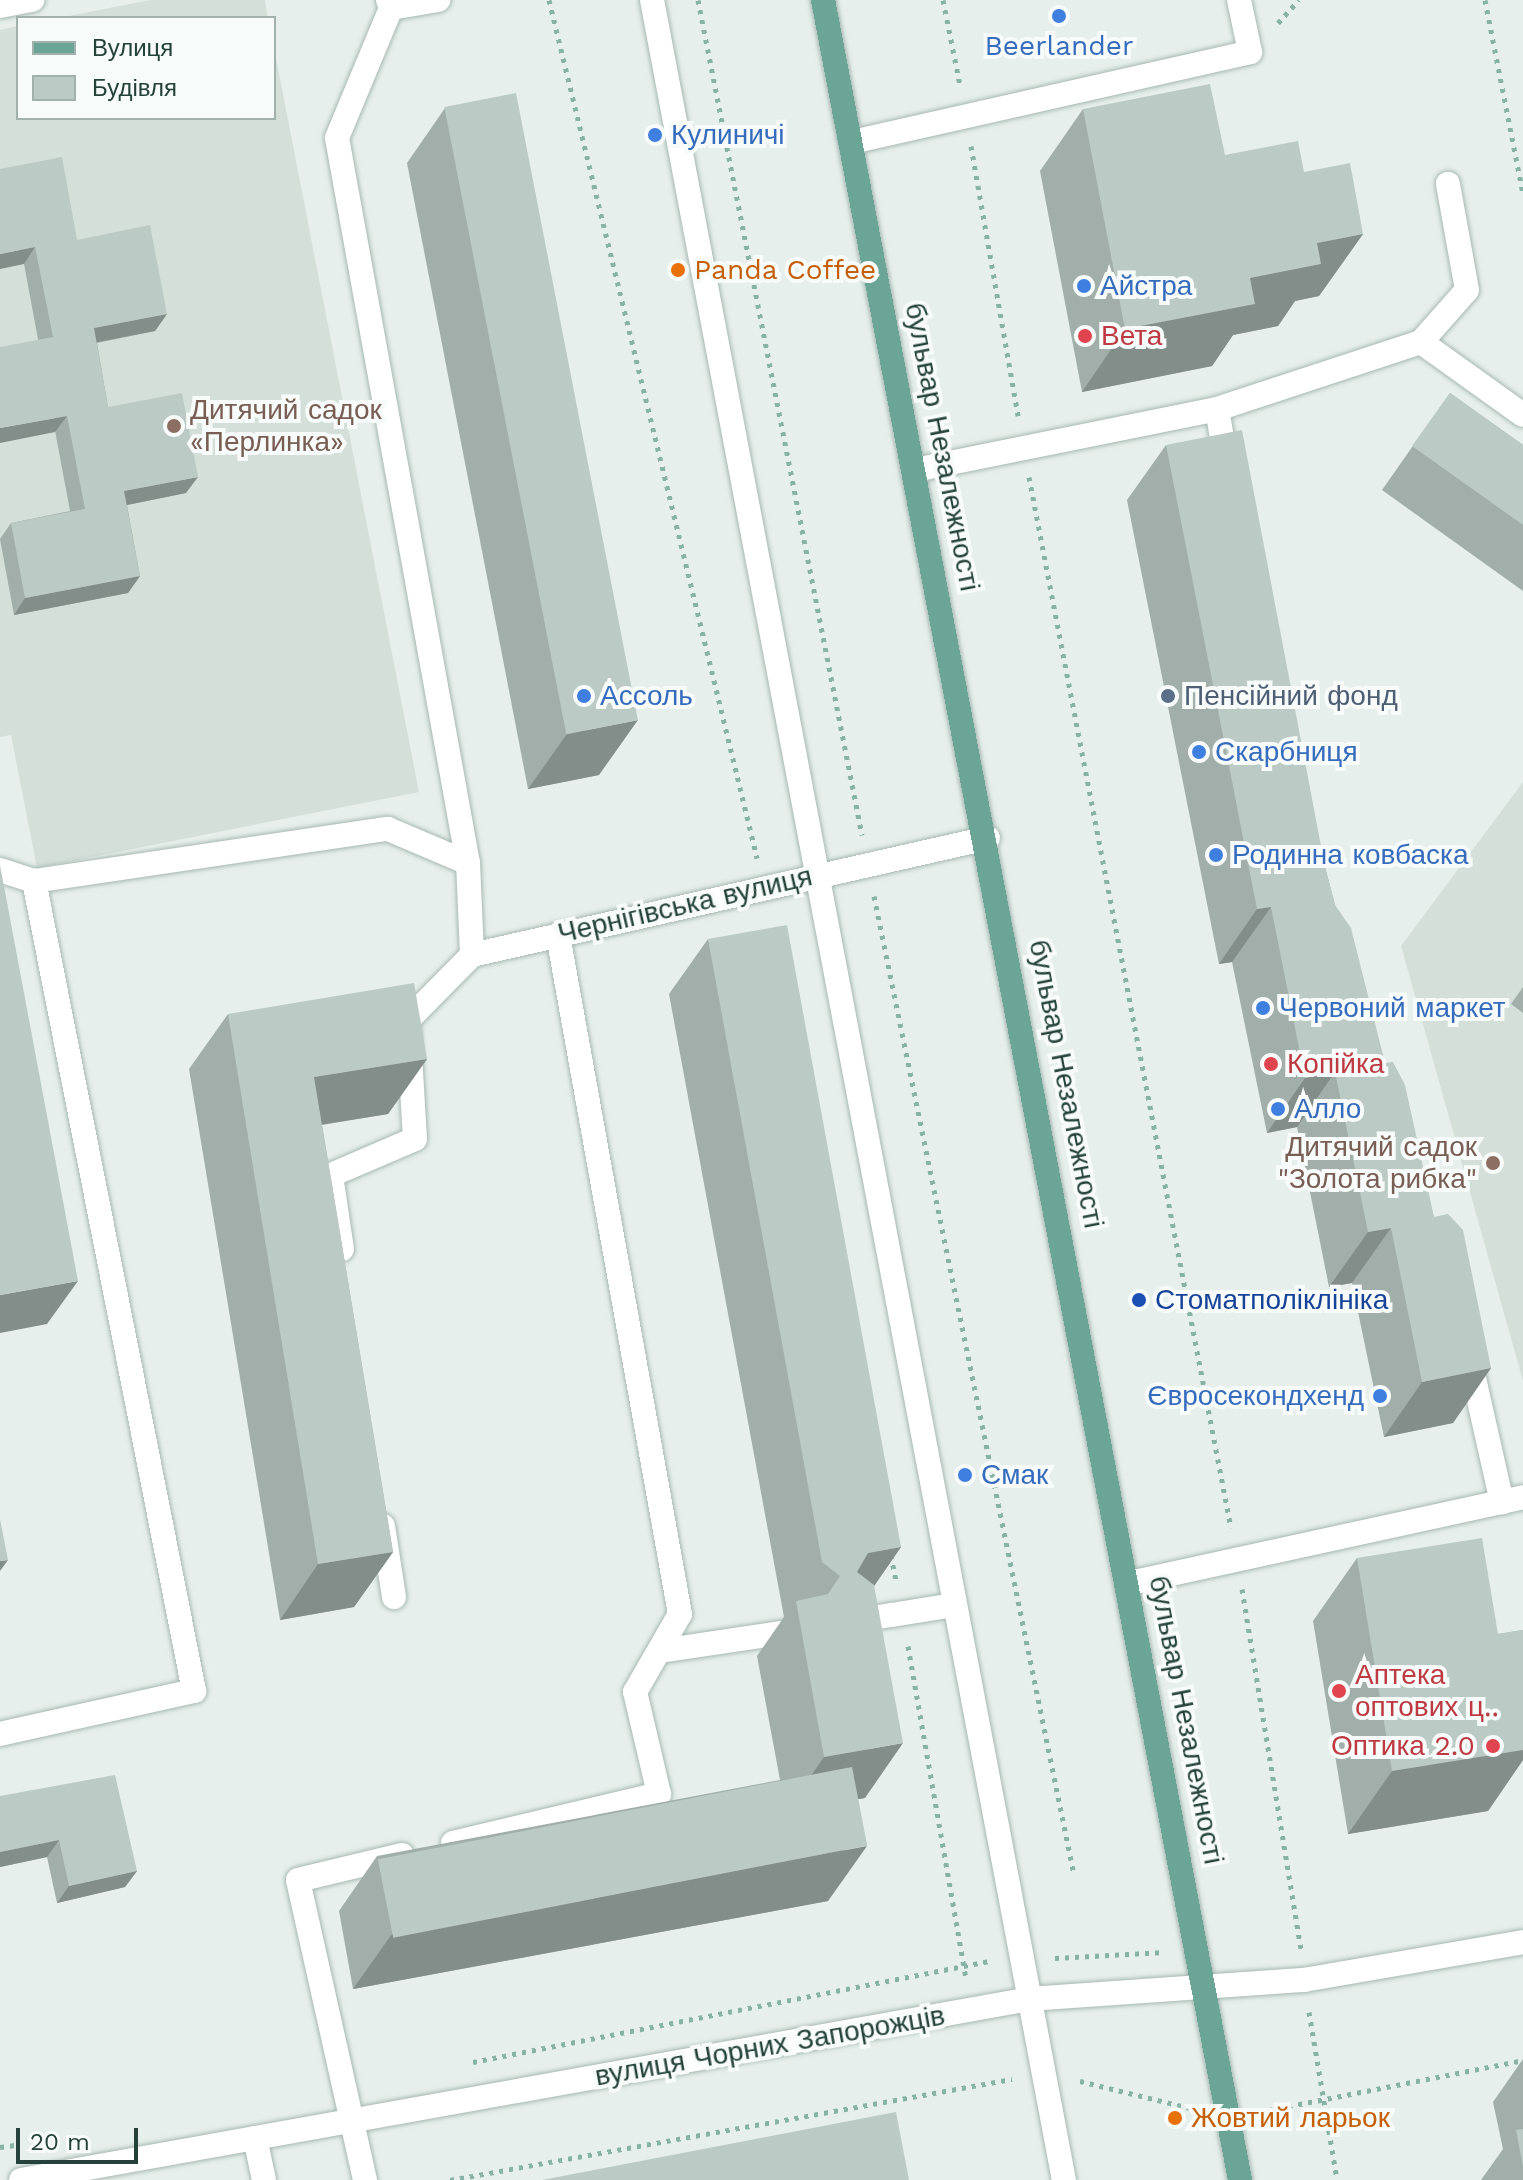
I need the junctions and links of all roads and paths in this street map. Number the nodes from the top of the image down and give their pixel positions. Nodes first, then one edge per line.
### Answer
1 (32, 0) edge
2 (438, 0) edge
3 (549, 0) edge
4 (652, 0) edge
5 (698, 0) edge
6 (823, 0) edge
7 (943, 0) edge
8 (1239, 0) edge
9 (1485, 0) edge
10 (390, 4) edge
11 (0, 6) edge
12 (966, 116) junction
13 (852, 142) junction
14 (1448, 184) dead end
15 (1523, 194) edge
16 (1421, 342) junction
17 (1217, 409) junction
18 (1523, 415) edge
19 (1025, 454) junction
20 (915, 470) junction
21 (1230, 486) edge
22 (988, 838) junction
23 (468, 863) junction
24 (867, 863) junction
25 (0, 870) edge
26 (817, 873) junction
27 (34, 881) junction
28 (764, 885) junction
29 (558, 935) junction
30 (472, 955) junction
31 (345, 1269) edge
32 (1462, 1325) edge
33 (1512, 1500) edge
34 (380, 1503) edge
35 (888, 1536) edge
36 (1237, 1561) junction
37 (1130, 1583) junction
38 (394, 1597) edge
39 (953, 1605) junction
40 (902, 1613) junction
41 (833, 1625) edge
42 (787, 1632) dead end
43 (660, 1651) junction
44 (0, 1734) edge
45 (1074, 1875) dead end
46 (1523, 1942) edge
47 (1304, 1980) junction
48 (1203, 1991) junction
49 (1030, 1999) junction
50 (971, 2009) junction
51 (1523, 2060) edge
52 (1043, 2072) junction
53 (1321, 2099) junction
54 (1228, 2118) junction
55 (355, 2120) junction
56 (255, 2138) junction
57 (21, 2180) edge
58 (264, 2180) edge
59 (365, 2180) edge
60 (450, 2180) edge
61 (1064, 2180) edge
62 (1240, 2180) edge
63 (1337, 2180) edge

1 - 11 street
2 - 10 street
3 - 28 path
4 - 26 street
5 - 24 path
6 - 13 main road, бульвар Незалежності
7 - 12 path
8 - 12 street
9 - 15 path
10 - 23 street
12 - 13 street
12 - 19 path
13 - 20 main road, бульвар Незалежності
14 - 16 street
16 - 17 street
16 - 18 street
17 - 19 street
17 - 21 street
19 - 20 street
19 - 36 path
20 - 22 main road, бульвар Незалежності
22 - 24 street, Чернігівська вулиця
22 - 37 main road, бульвар Незалежності
23 - 27 street
23 - 30 street
24 - 26 street, Чернігівська вулиця
24 - 45 path
25 - 27 street
26 - 28 street, Чернігівська вулиця
26 - 39 street
27 - 44 street
28 - 29 street, Чернігівська вулиця
29 - 30 street, Чернігівська вулиця
29 - 43 street
30 - 31 street
32 - 33 street
33 - 36 street
34 - 38 street
35 - 40 path
36 - 37 street
36 - 47 path
37 - 48 main road, бульвар Незалежності
39 - 40 street
39 - 49 street
40 - 41 street
40 - 50 path
42 - 43 street
43 - 55 street
46 - 47 street, вулиця Чорних Запорожців
47 - 48 street, вулиця Чорних Запорожців
47 - 53 path
48 - 49 street, вулиця Чорних Запорожців
48 - 54 main road, бульвар Незалежності
49 - 50 street, вулиця Чорних Запорожців
49 - 52 street
50 - 55 street, вулиця Чорних Запорожців
51 - 53 path
52 - 54 path
52 - 60 path
52 - 61 street
53 - 54 path
53 - 63 path
54 - 62 main road, бульвар Незалежності
55 - 56 street, вулиця Чорних Запорожців
55 - 59 street
56 - 57 street, вулиця Чорних Запорожців
56 - 58 street

